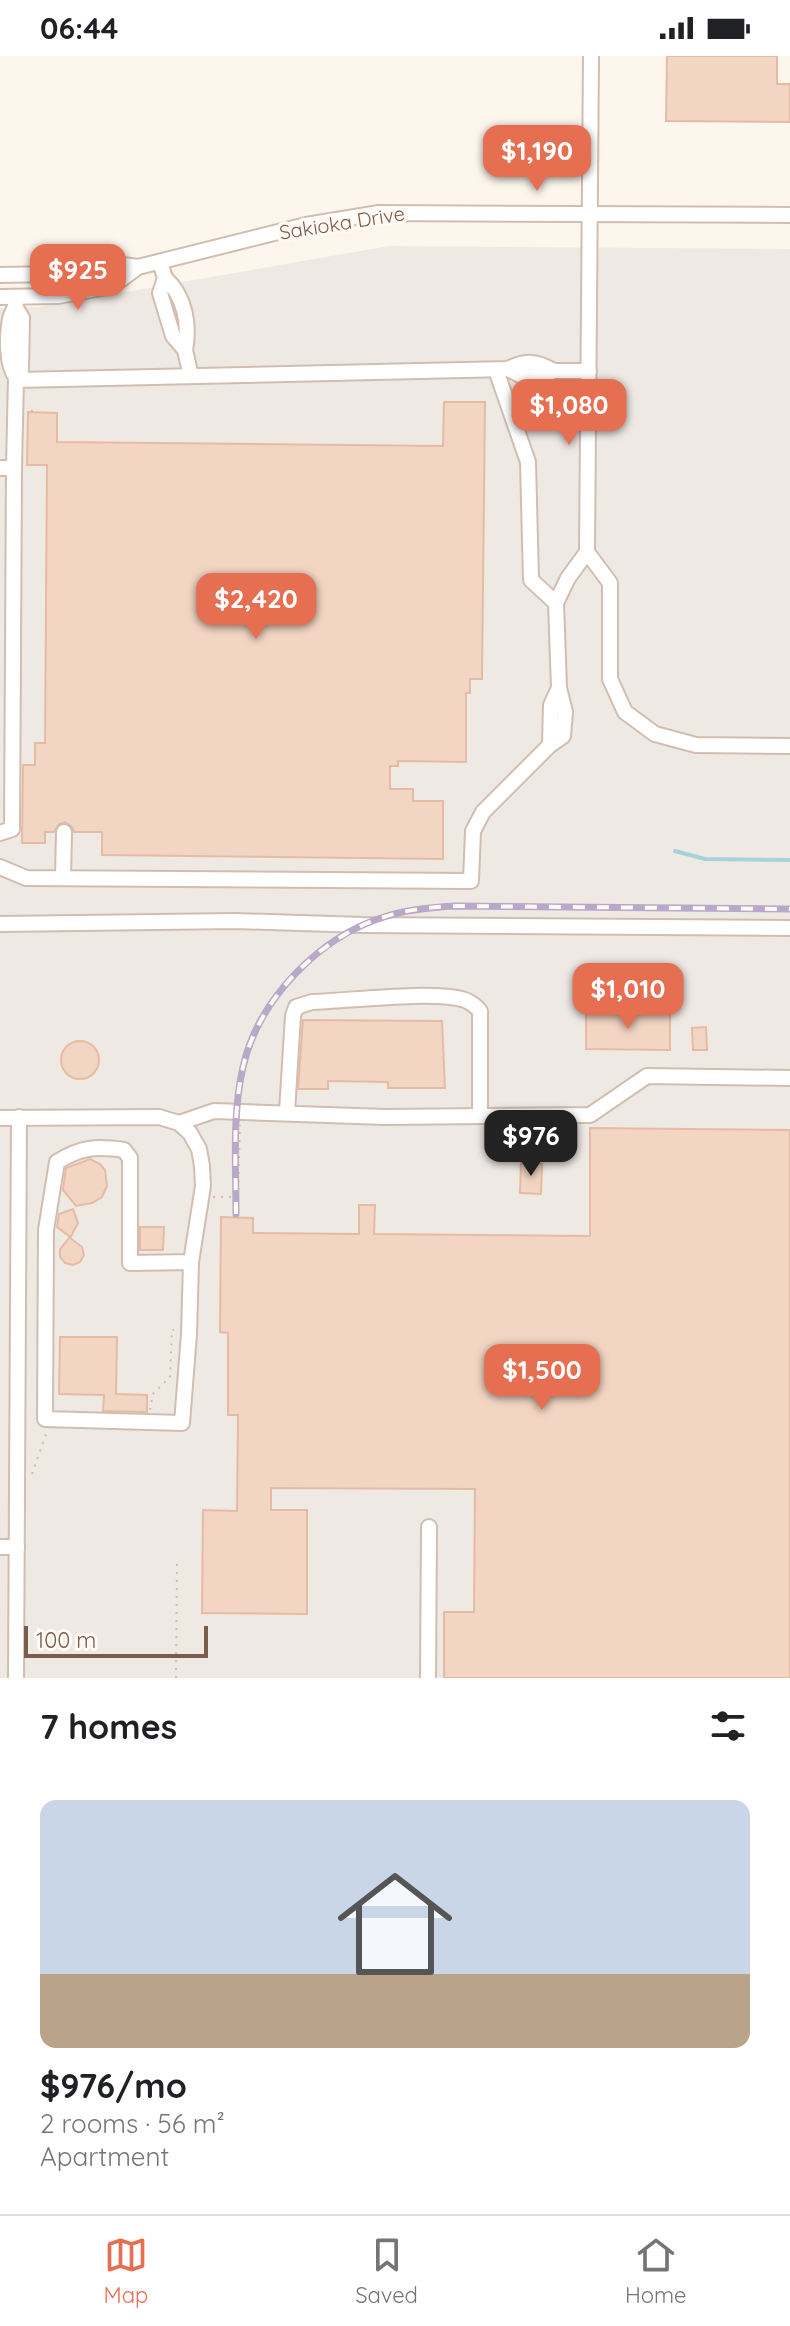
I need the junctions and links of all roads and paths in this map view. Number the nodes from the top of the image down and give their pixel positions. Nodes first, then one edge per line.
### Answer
1 (591, 56) edge
2 (590, 213) junction
3 (790, 215) edge
4 (160, 262) junction
5 (138, 267) junction
6 (0, 275) edge
7 (0, 297) edge
8 (16, 302) junction
9 (502, 370) junction
10 (589, 371) junction
11 (191, 376) junction
12 (16, 379) junction
13 (32, 404) dead end
14 (32, 412) dead end
15 (7, 468) edge
16 (587, 552) junction
17 (556, 603) junction
18 (7, 657) edge
19 (790, 746) edge
20 (64, 832) dead end
21 (0, 833) edge
22 (0, 867) edge
23 (63, 878) junction
24 (0, 924) edge
25 (790, 928) edge
26 (790, 1078) edge
27 (241, 1111) junction
28 (287, 1112) junction
29 (480, 1115) junction
30 (19, 1117) junction
31 (0, 1118) edge
32 (179, 1123) junction
33 (209, 1197) dead end
34 (191, 1262) junction
35 (190, 1330) junction
36 (152, 1422) junction
37 (48, 1432) dead end
38 (32, 1474) dead end
39 (429, 1527) dead end
40 (0, 1547) edge
41 (17, 1547) junction
42 (177, 1561) dead end
43 (0, 1572) edge
44 (17, 1572) junction
45 (16, 1678) edge
46 (176, 1678) edge
47 (428, 1678) edge

1 - 2 street
2 - 3 street, Sakioka Drive
2 - 4 street, Sakioka Drive
2 - 10 street
4 - 5 street, Sakioka Drive
4 - 11 street
5 - 6 street, Sakioka Drive
5 - 8 street, Sakioka Drive
7 - 8 street, Sakioka Drive
8 - 12 street
9 - 10 street
9 - 11 street
9 - 17 street
10 - 16 street
11 - 12 street
12 - 15 street
13 - 14 path
15 - 18 street
16 - 17 street
16 - 19 street
17 - 23 street
18 - 21 street
20 - 23 street
22 - 23 street
24 - 25 street
26 - 29 street
27 - 28 street
27 - 32 street
27 - 33 path
28 - 29 street
28 - 29 street
30 - 31 street
30 - 32 street
30 - 41 street
32 - 34 street
34 - 35 street
34 - 36 street
35 - 36 path
35 - 36 street
37 - 38 path
39 - 47 street
40 - 41 street
41 - 44 street
42 - 46 path
43 - 44 street
44 - 45 street

